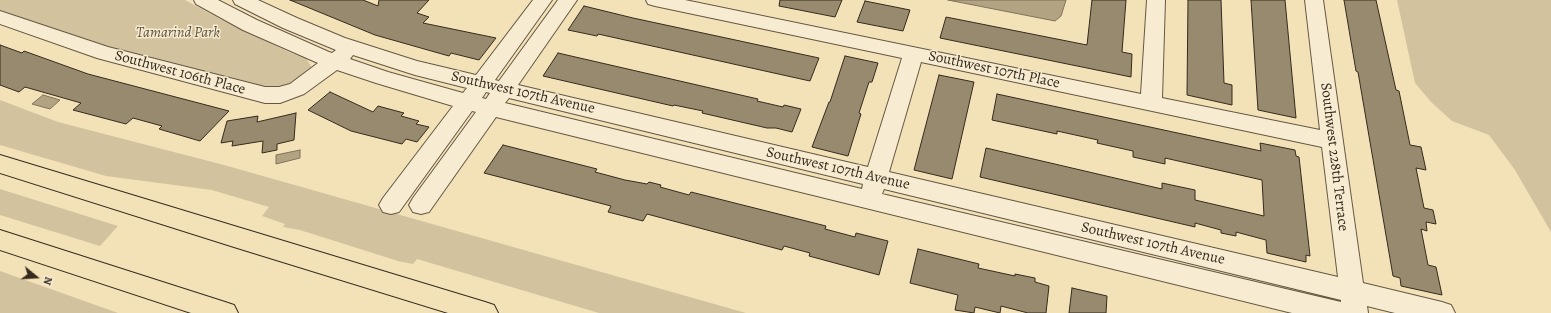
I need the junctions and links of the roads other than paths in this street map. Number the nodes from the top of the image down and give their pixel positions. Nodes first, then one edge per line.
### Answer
1 (203, 0) edge
2 (242, 0) edge
3 (543, 0) edge
4 (568, 0) edge
5 (656, 0) edge
6 (1156, 0) edge
7 (1314, 0) edge
8 (728, 7) edge
9 (0, 17) edge
10 (352, 48) junction
11 (913, 54) junction
12 (334, 61) junction
13 (481, 83) junction
14 (504, 89) junction
15 (467, 102) junction
16 (1151, 103) junction
17 (490, 108) junction
18 (1332, 141) junction
19 (0, 164) edge
20 (876, 178) junction
21 (870, 200) junction
22 (391, 205) dead end
23 (421, 205) dead end
24 (0, 240) edge
25 (1353, 302) edge
26 (225, 313) edge
27 (485, 313) edge
28 (1339, 313) edge
29 (1442, 313) edge

1 - 12 street, Southwest 107th Avenue
2 - 10 street, Southwest 107th Avenue
3 - 13 street
4 - 14 street
5 - 8 street, Southwest 107th Place
6 - 16 street
7 - 18 street, Southwest 228th Terrace
8 - 11 street, Southwest 107th Place
9 - 12 street, Southwest 106th Place
10 - 12 street, Southwest 106th Place
10 - 13 street, Southwest 107th Avenue
11 - 16 street, Southwest 107th Place
11 - 20 street
12 - 15 street, Southwest 107th Avenue
13 - 14 street, Southwest 107th Avenue
13 - 15 street
14 - 17 street
14 - 20 street, Southwest 107th Avenue
15 - 17 street, Southwest 107th Avenue
15 - 22 street
16 - 18 street, Southwest 107th Place
17 - 21 street, Southwest 107th Avenue
17 - 23 street
18 - 25 street, Southwest 228th Terrace
19 - 27 highway
20 - 21 street
20 - 25 street, Southwest 107th Avenue
21 - 28 street, Southwest 107th Avenue
24 - 26 highway
25 - 29 street, Southwest 107th Avenue

